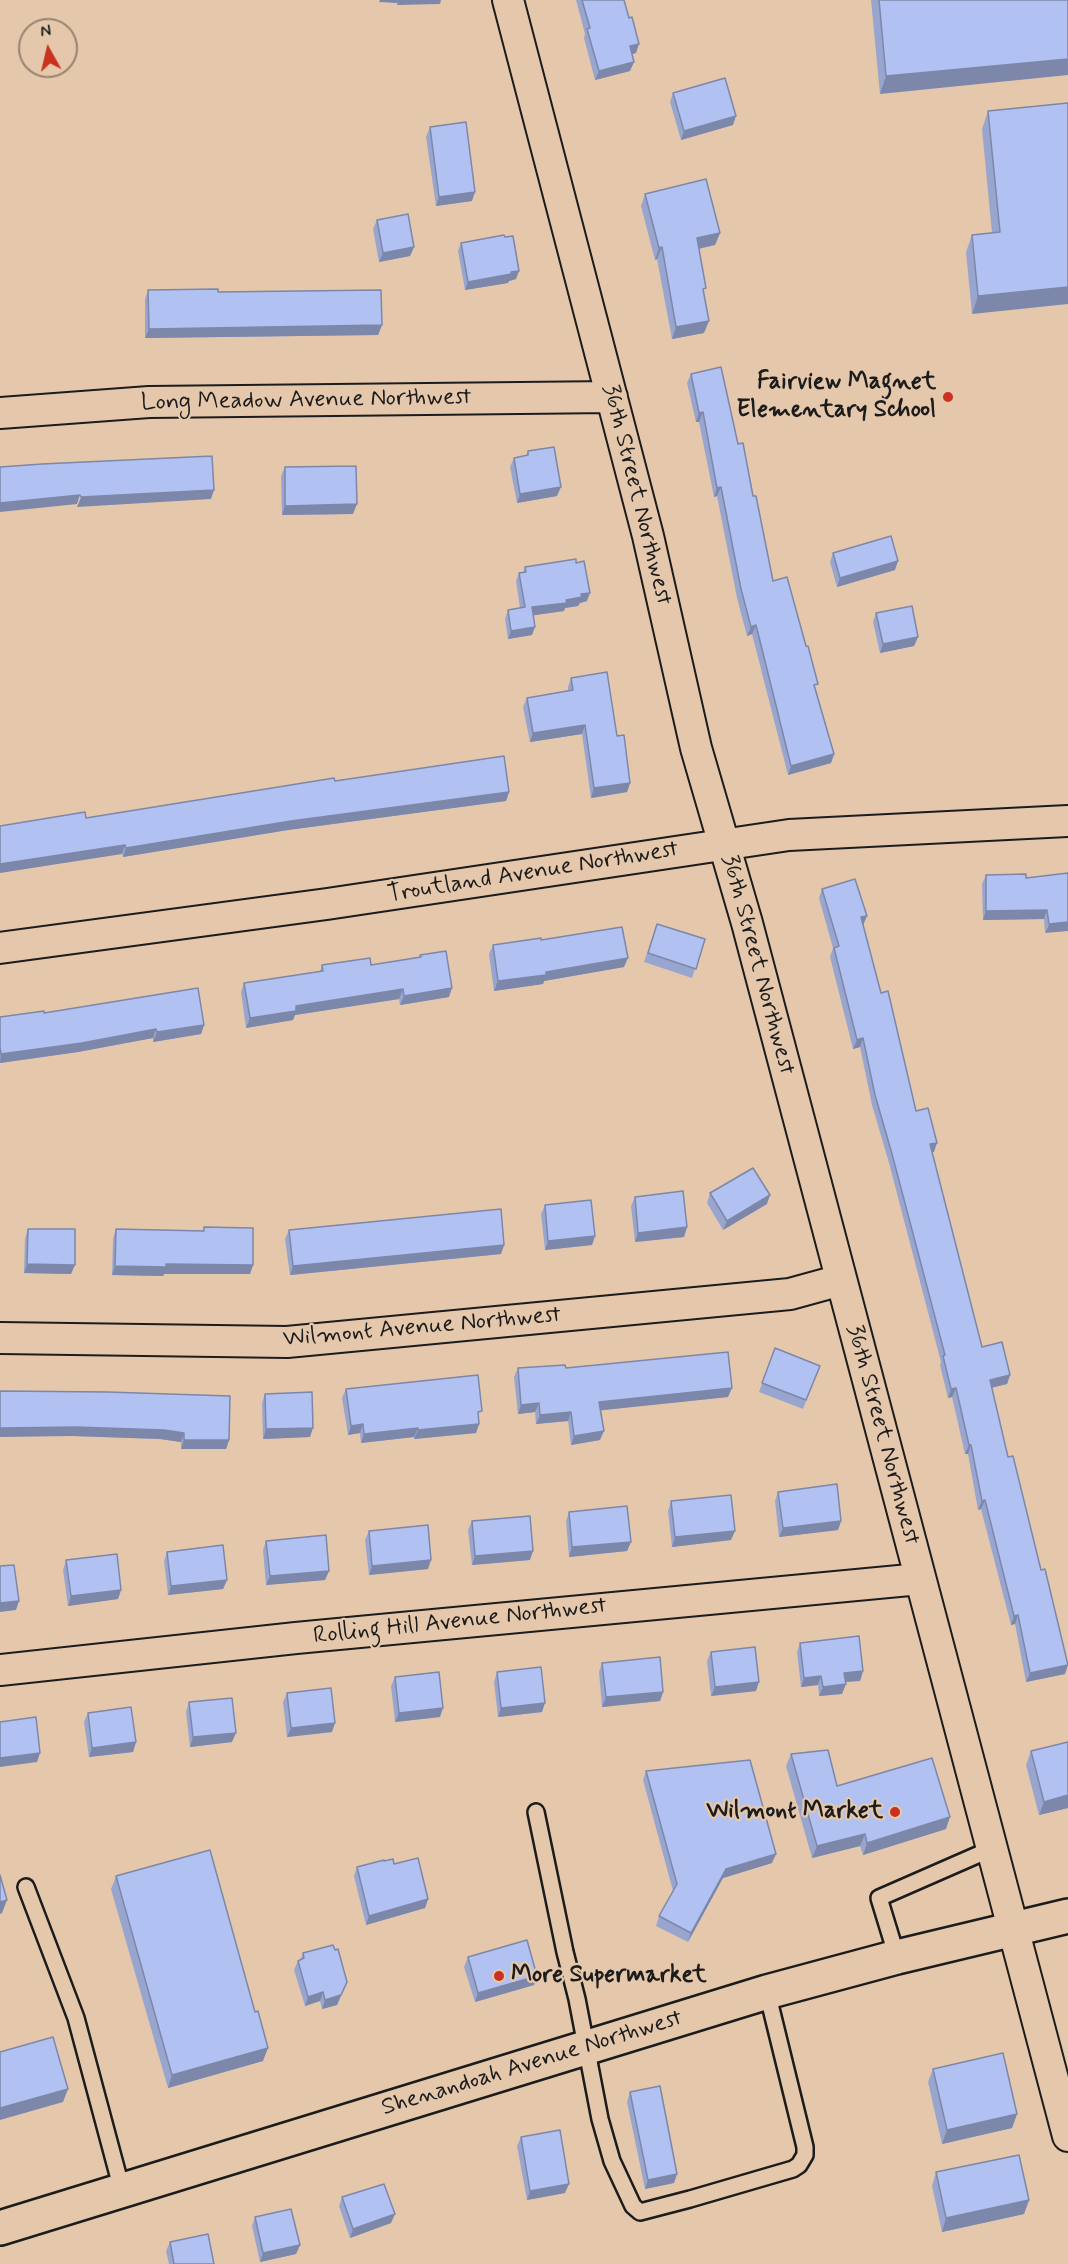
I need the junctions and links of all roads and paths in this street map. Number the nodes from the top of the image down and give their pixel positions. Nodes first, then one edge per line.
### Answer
1 (508, 0) edge
2 (612, 397) junction
3 (0, 413) edge
4 (1068, 821) edge
5 (724, 844) junction
6 (0, 948) edge
7 (841, 1280) junction
8 (0, 1338) edge
9 (920, 1579) junction
10 (0, 1670) edge
11 (536, 1812) dead end
12 (992, 1849) junction
13 (26, 1887) dead end
14 (1068, 1916) edge
15 (1012, 1929) junction
16 (897, 1957) junction
17 (767, 1992) junction
18 (587, 2048) junction
19 (1068, 2136) edge
20 (122, 2190) junction
21 (0, 2228) edge

1 - 2 street, 36th Street Northwest
2 - 3 street, Long Meadow Avenue Northwest
2 - 5 street, 36th Street Northwest
4 - 5 street, Troutland Avenue Northwest
5 - 6 street, Troutland Avenue Northwest
5 - 7 street, 36th Street Northwest
7 - 8 street, Wilmont Avenue Northwest
7 - 9 street, 36th Street Northwest
9 - 10 street, Rolling Hill Avenue Northwest
9 - 12 street, 36th Street Northwest
11 - 18 lane
12 - 15 street, 36th Street Northwest
12 - 16 lane
13 - 20 lane
14 - 15 main road, Shenandoah Avenue Northwest
15 - 16 main road, Shenandoah Avenue Northwest
15 - 19 street, 36th Street Northwest
16 - 17 main road, Shenandoah Avenue Northwest
17 - 18 main road, Shenandoah Avenue Northwest
17 - 18 lane
18 - 20 main road, Shenandoah Avenue Northwest
20 - 21 main road, Shenandoah Avenue Northwest

